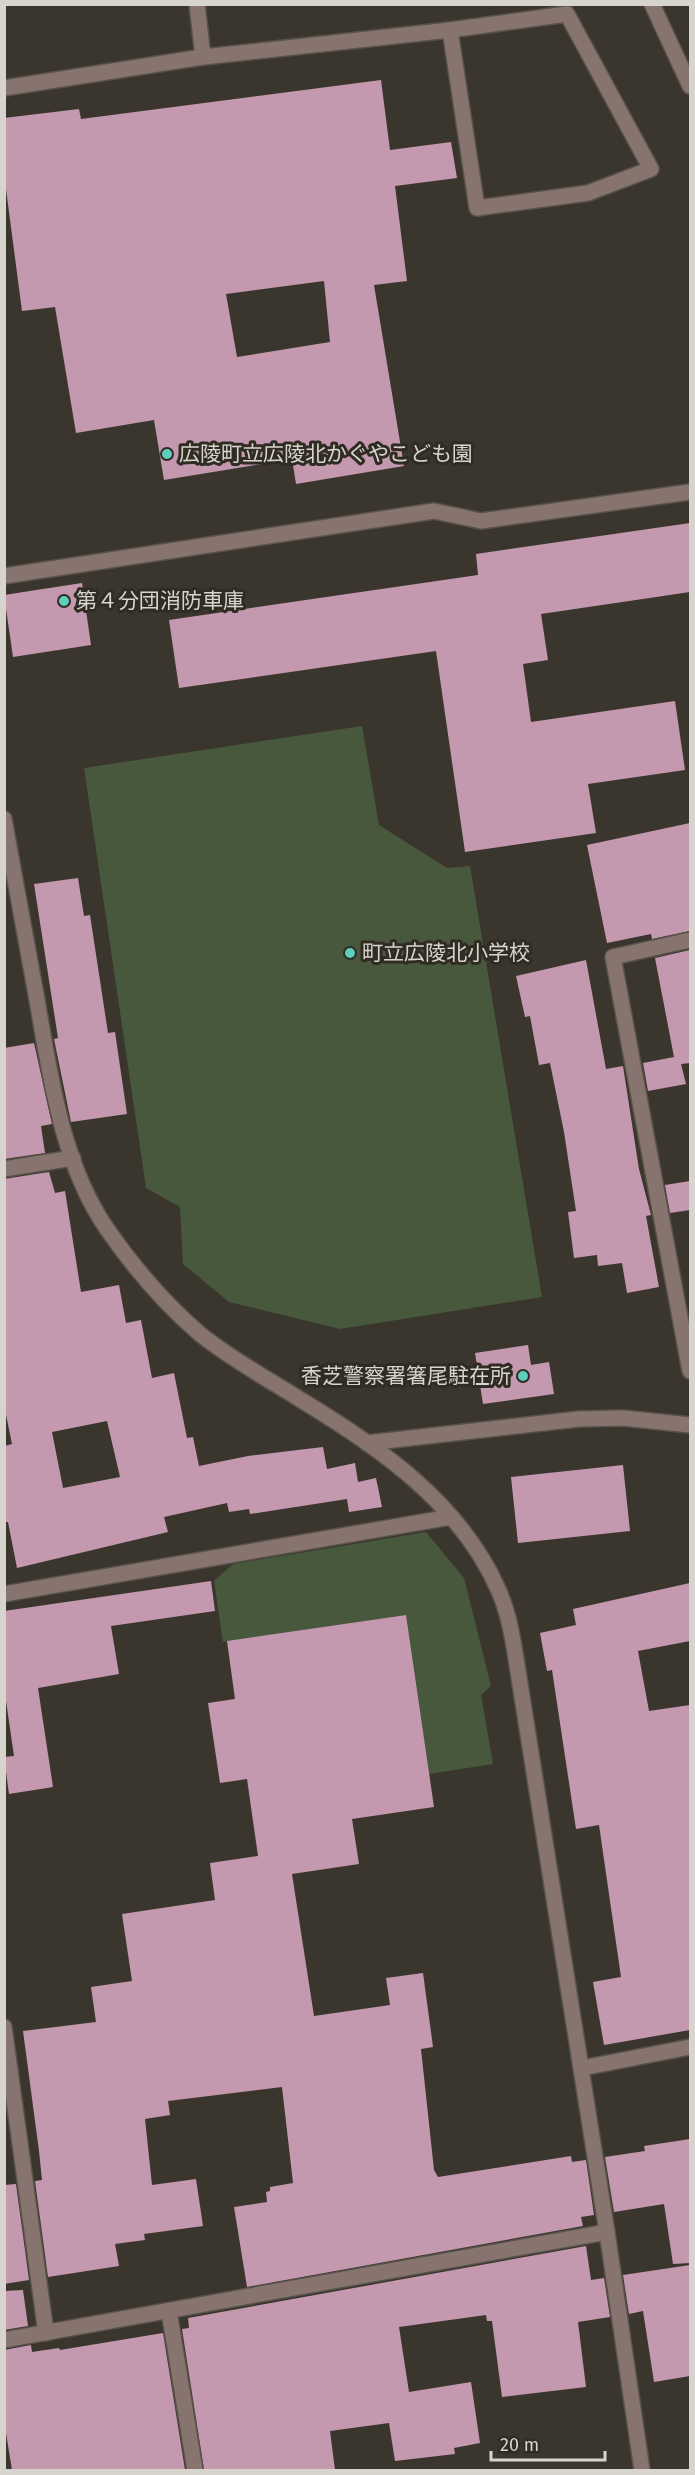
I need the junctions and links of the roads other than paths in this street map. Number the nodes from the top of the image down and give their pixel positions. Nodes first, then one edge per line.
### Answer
1 (197, 4) edge
2 (652, 4) edge
3 (450, 30) junction
4 (203, 57) junction
5 (690, 86) edge
6 (4, 88) edge
7 (690, 492) edge
8 (4, 576) edge
9 (4, 819) edge
10 (690, 940) edge
11 (72, 1158) junction
12 (4, 1169) edge
13 (690, 1371) edge
14 (690, 1425) edge
15 (367, 1443) junction
16 (451, 1517) junction
17 (4, 1594) edge
18 (4, 2027) edge
19 (690, 2047) edge
20 (582, 2068) junction
21 (607, 2232) junction
22 (169, 2311) junction
23 (46, 2333) junction
24 (4, 2340) edge
25 (195, 2470) edge
26 (642, 2470) edge

1 - 4 street
2 - 5 street
3 - 3 street
3 - 4 street
4 - 6 street
7 - 8 street
9 - 11 street
10 - 13 street
11 - 12 street
11 - 15 street
14 - 15 street
15 - 16 street
16 - 17 street
16 - 20 street
18 - 23 street
19 - 20 street
20 - 21 street
21 - 22 street
21 - 26 street
22 - 23 street
22 - 25 street
23 - 24 street

